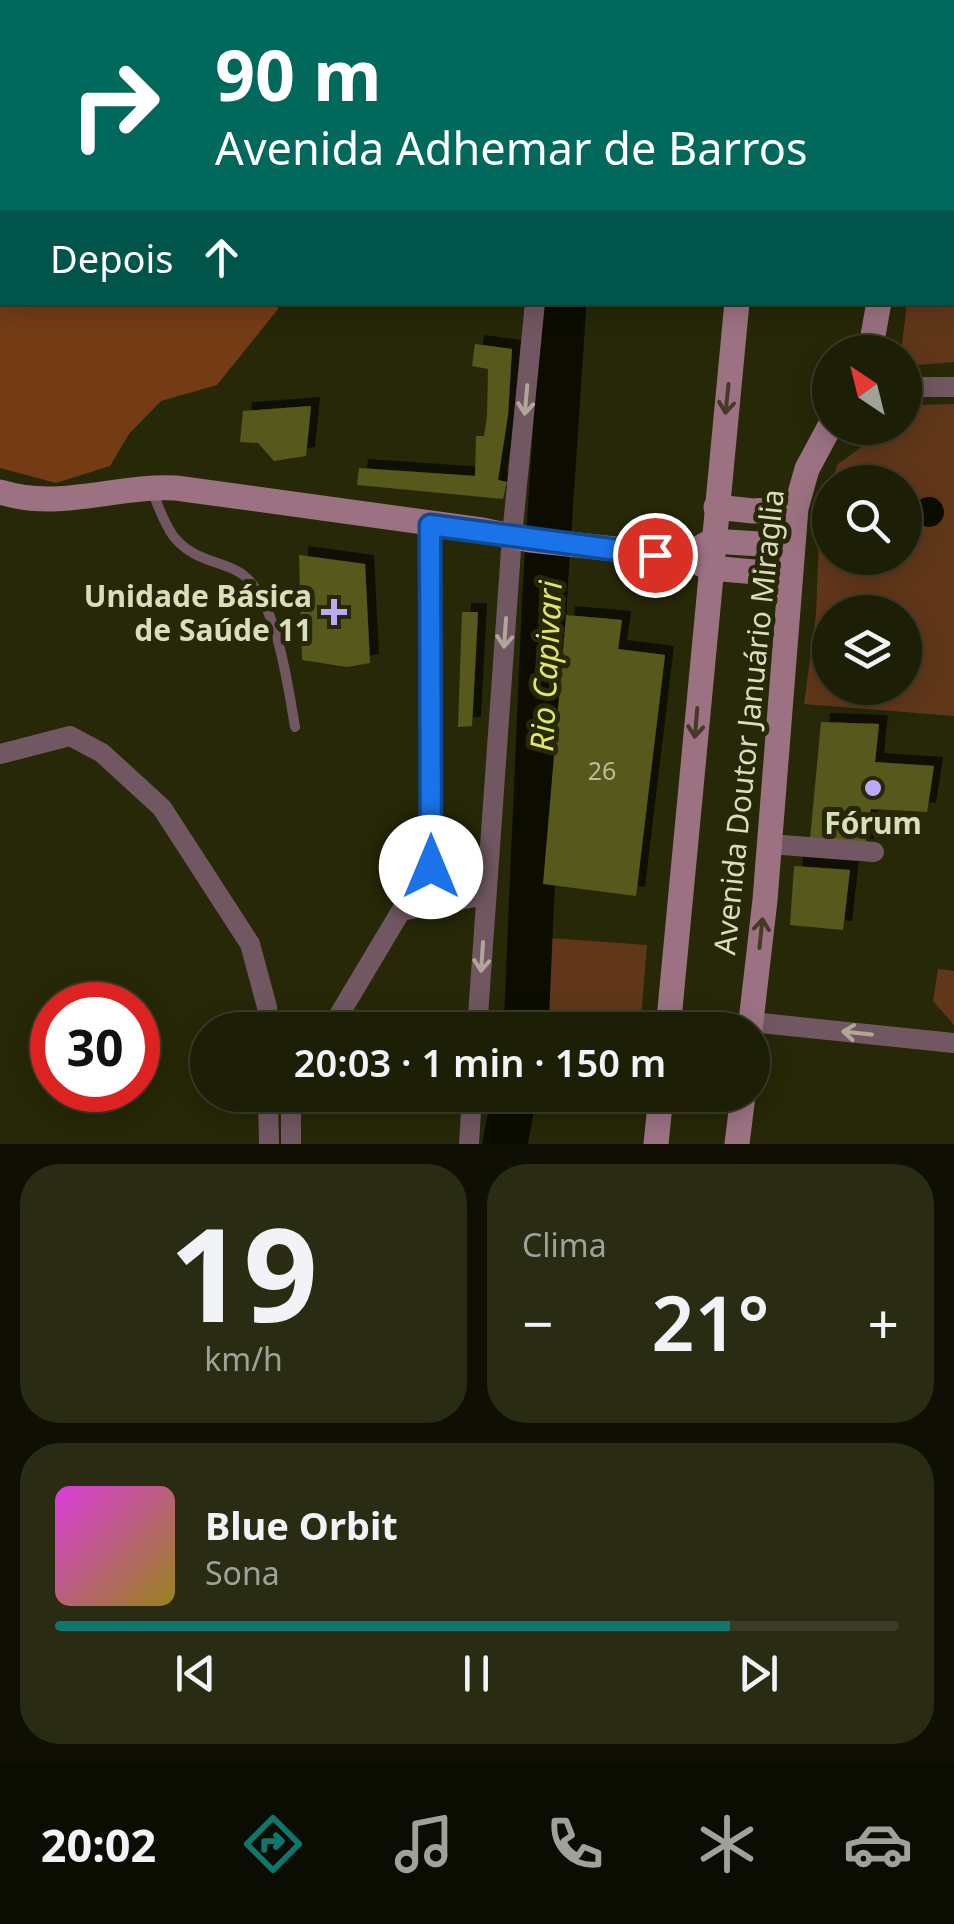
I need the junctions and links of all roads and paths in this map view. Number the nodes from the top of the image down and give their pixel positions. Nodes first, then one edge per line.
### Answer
1 (535, 305) edge
2 (736, 305) edge
3 (879, 305) edge
4 (873, 335) edge
5 (922, 387) edge
6 (954, 387) edge
7 (821, 445) edge
8 (151, 487) junction
9 (0, 492) edge
10 (716, 507) junction
11 (796, 508) junction
12 (430, 525) junction
13 (521, 538) junction
14 (712, 541) junction
15 (792, 546) junction
16 (681, 556) junction
17 (710, 568) junction
18 (790, 575) junction
19 (295, 727) dead end
20 (0, 754) edge
21 (769, 844) junction
22 (874, 852) dead end
23 (486, 894) junction
24 (431, 905) junction
25 (267, 1012) edge
26 (341, 1012) edge
27 (478, 1012) edge
28 (670, 1012) edge
29 (752, 1012) edge
30 (770, 1028) edge
31 (954, 1043) edge
32 (268, 1112) edge
33 (291, 1112) edge
34 (471, 1112) edge
35 (659, 1112) edge
36 (741, 1112) edge
37 (269, 1144) edge
38 (291, 1144) edge
39 (468, 1144) edge
40 (656, 1144) edge
41 (737, 1144) edge

1 -> 13 street
2 -> 10 main road
3 - 4 main road
5 - 6 street
7 - 11 main road, Avenida Doutor Januário Miraglia
8 - 9 main road
8 - 12 main road
8 - 19 lane
10 - 11 main road
10 - 14 main road
11 - 15 main road, Avenida Doutor Januário Miraglia
12 - 13 main road
12 - 24 street
13 - 16 main road
13 -> 23 street
14 - 15 main road
14 - 16 main road
14 - 17 main road
15 - 18 main road, Avenida Doutor Januário Miraglia
16 - 17 main road
17 - 18 main road
17 -> 28 main road
18 - 21 main road, Avenida Doutor Januário Miraglia
20 - 25 street
21 - 22 street
29 -> 21 main road, Avenida Doutor Januário Miraglia
23 - 24 street
23 -> 27 street
24 - 26 street
31 -> 30 street
32 - 37 street
33 - 38 street
34 - 39 street
35 - 40 main road
36 - 41 main road

